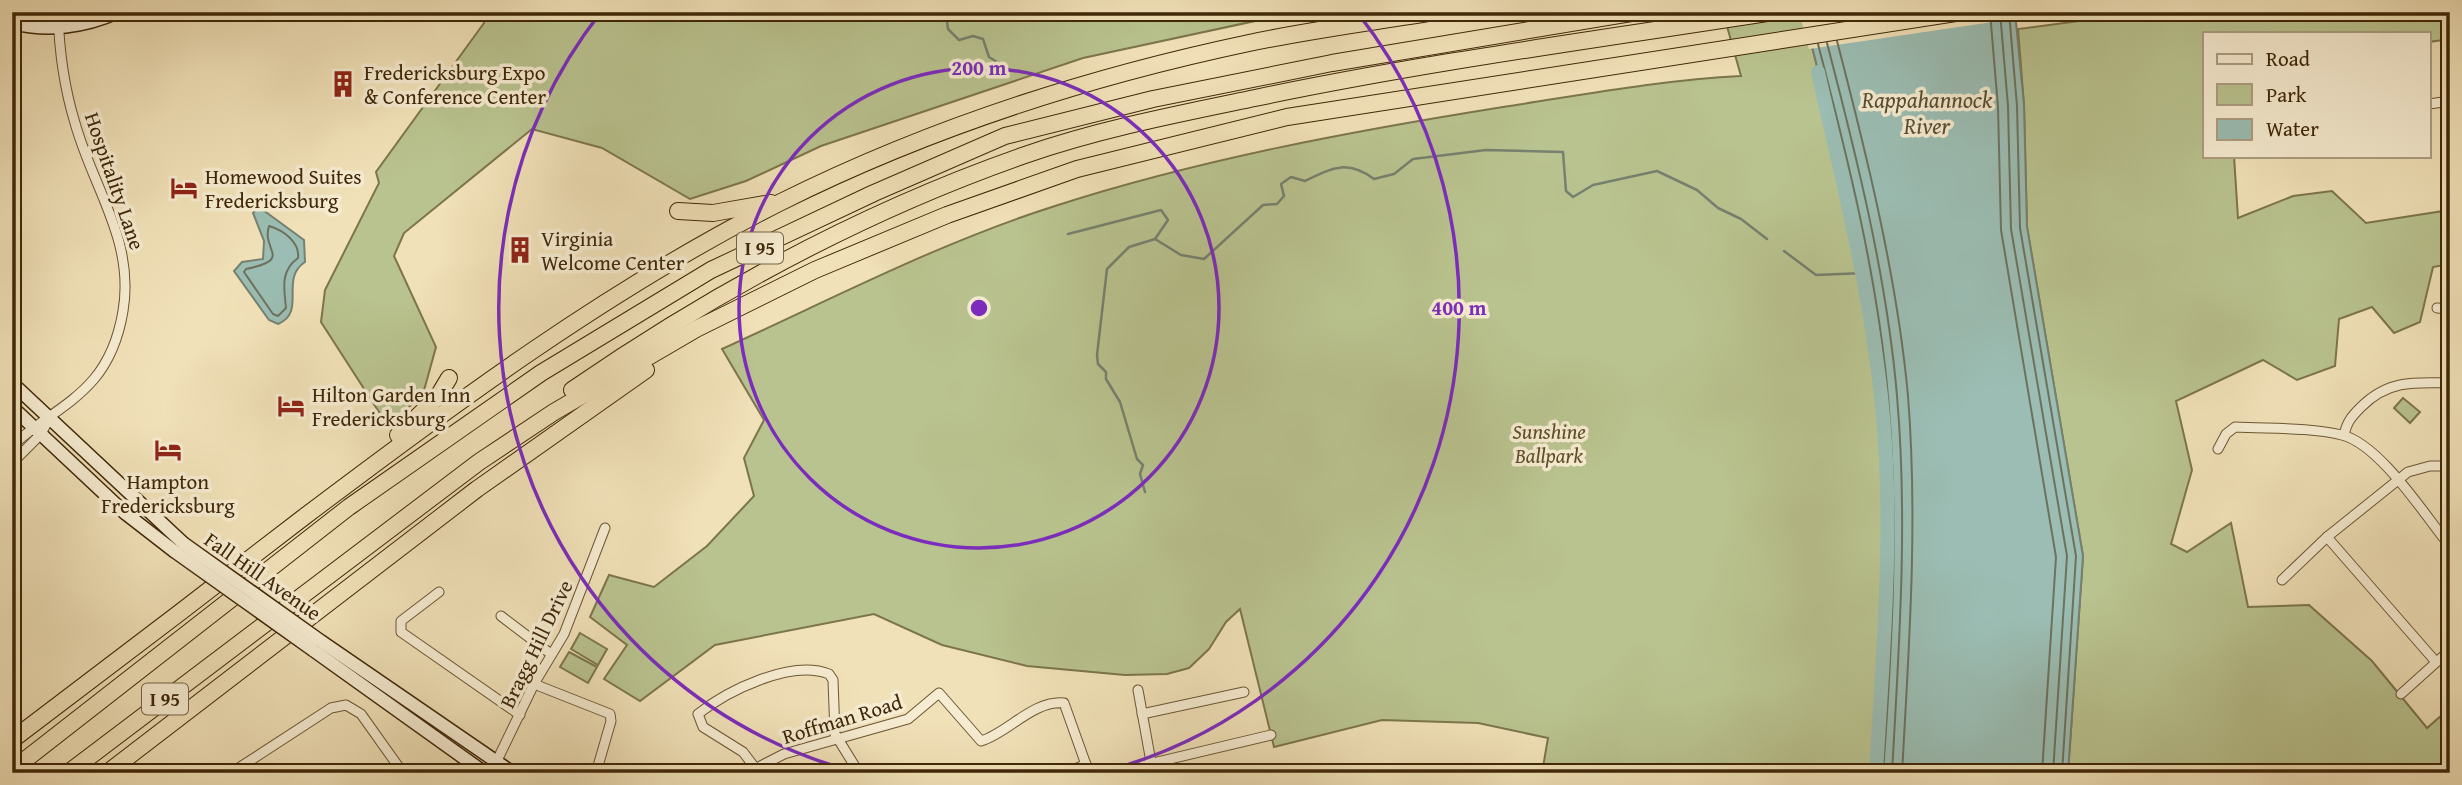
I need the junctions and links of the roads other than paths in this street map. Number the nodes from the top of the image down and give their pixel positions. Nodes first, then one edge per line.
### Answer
1 (58, 12) edge
2 (118, 12) edge
3 (1434, 12) edge
4 (1637, 12) edge
5 (1773, 12) edge
6 (1962, 12) edge
7 (12, 23) edge
8 (58, 27) junction
9 (2450, 101) edge
10 (2430, 104) edge
11 (780, 202) junction
12 (678, 211) dead end
13 (749, 302) junction
14 (2437, 309) dead end
15 (2450, 309) edge
16 (449, 378) dead end
17 (12, 383) edge
18 (2450, 383) edge
19 (12, 407) edge
20 (49, 419) junction
21 (37, 430) junction
22 (2344, 435) junction
23 (12, 446) edge
24 (2218, 449) dead end
25 (378, 461) junction
26 (479, 462) junction
27 (12, 463) edge
28 (2450, 466) edge
29 (2397, 480) junction
30 (605, 528) dead end
31 (2327, 537) junction
32 (2450, 546) edge
33 (178, 547) junction
34 (2282, 580) dead end
35 (439, 592) dead end
36 (500, 616) dead end
37 (318, 646) junction
38 (2450, 650) edge
39 (551, 654) junction
40 (2435, 662) junction
41 (534, 684) junction
42 (1138, 690) dead end
43 (1244, 692) dead end
44 (2401, 694) dead end
45 (1142, 714) junction
46 (520, 715) junction
47 (1271, 735) dead end
48 (836, 739) junction
49 (12, 740) edge
50 (1150, 762) junction
51 (494, 768) edge
52 (1088, 768) edge
53 (12, 770) edge
54 (754, 771) edge
55 (233, 772) edge
56 (68, 773) edge
57 (107, 773) edge
58 (403, 773) edge
59 (485, 773) edge
60 (513, 773) edge
61 (596, 773) edge
62 (859, 773) edge
63 (1066, 773) edge
64 (1111, 773) edge
65 (1153, 773) edge

1 - 8 street, Hospitality Lane
2 - 8 main road
3 - 11 highway, I 95
4 - 53 highway, I 95
5 - 26 highway, I 95
6 - 13 highway, I 95
7 - 8 main road
8 - 20 street, Hospitality Lane
9 - 10 street
11 - 12 highway
11 - 25 highway, I 95
13 - 26 highway, I 95
13 - 57 highway
14 - 15 street
16 - 25 highway
17 - 20 main road, Fall Hill Avenue
18 - 22 street
19 - 21 main road, Fall Hill Avenue
20 - 21 street, Hospitality Lane
20 - 33 main road, Fall Hill Avenue
21 - 23 street
21 - 27 street
21 - 33 main road, Fall Hill Avenue
22 - 24 street
22 - 29 street
25 - 49 highway, I 95
26 - 56 highway, I 95
28 - 29 street
29 - 31 street
29 - 32 street
30 - 39 street, Bragg Hill Drive
31 - 34 street
31 - 40 street
33 - 37 main road, Fall Hill Avenue, bridge
35 - 46 street
36 - 39 street
37 - 51 main road, Fall Hill Avenue
37 - 59 main road, Fall Hill Avenue
38 - 40 street
39 - 41 street, Bragg Hill Drive
40 - 44 street
41 - 46 street, Bragg Hill Drive
41 - 61 street
42 - 45 street
43 - 45 street
45 - 50 street
46 - 51 street, Bragg Hill Drive
47 - 50 street
48 - 52 street, Roffman Road
48 - 54 street, Roffman Road
48 - 54 street
48 - 62 street
50 - 64 street
50 - 65 street
51 - 60 main road, Fall Hill Avenue
52 - 63 street
55 - 58 street

